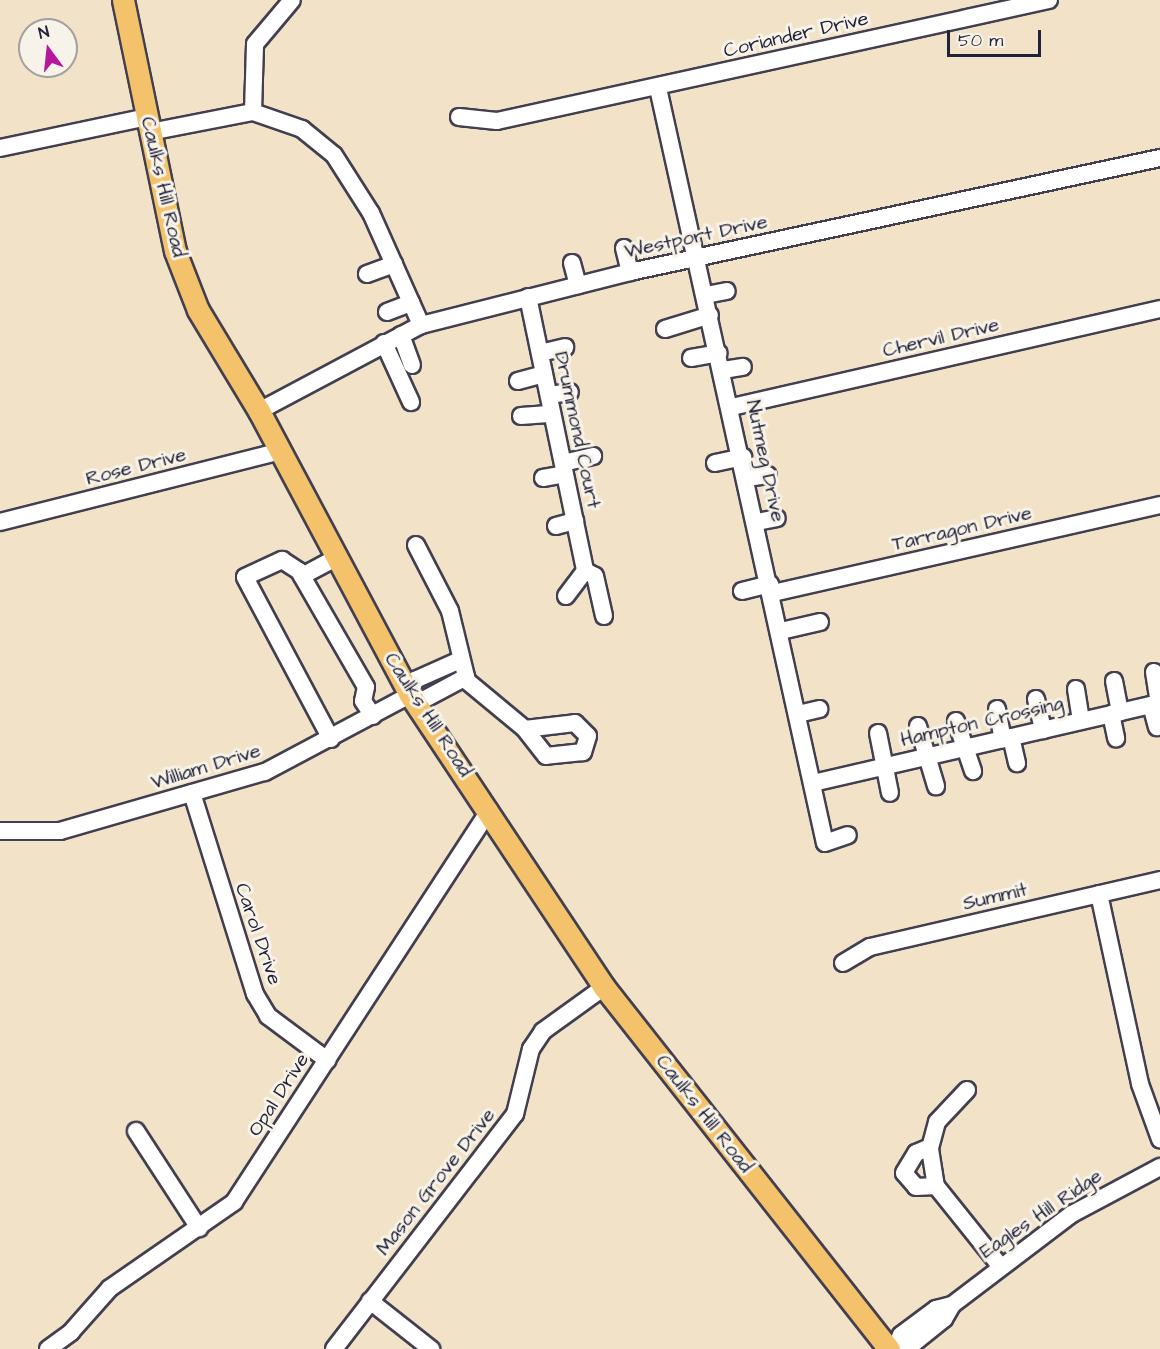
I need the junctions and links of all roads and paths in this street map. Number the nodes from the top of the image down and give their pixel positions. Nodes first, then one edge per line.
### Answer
1 (123, 0) edge
2 (292, 0) edge
3 (1048, 0) edge
4 (658, 88) junction
5 (253, 112) junction
6 (459, 117) dead end
7 (148, 124) junction
8 (0, 148) edge
9 (1160, 158) edge
10 (624, 248) dead end
11 (697, 258) junction
12 (573, 263) dead end
13 (394, 264) junction
14 (630, 272) junction
15 (367, 273) dead end
16 (578, 285) junction
17 (728, 291) dead end
18 (706, 295) junction
19 (528, 297) junction
20 (411, 303) junction
21 (1160, 309) edge
22 (387, 312) dead end
23 (711, 315) junction
24 (421, 325) junction
25 (665, 329) dead end
26 (401, 335) junction
27 (384, 343) junction
28 (565, 347) dead end
29 (719, 353) junction
30 (540, 354) junction
31 (692, 358) dead end
32 (412, 365) dead end
33 (743, 367) dead end
34 (723, 370) junction
35 (544, 374) junction
36 (518, 381) dead end
37 (570, 392) dead end
38 (549, 396) junction
39 (411, 402) dead end
40 (732, 407) junction
41 (259, 411) junction
42 (552, 414) junction
43 (521, 416) dead end
44 (280, 451) junction
45 (593, 456) dead end
46 (743, 457) junction
47 (715, 463) dead end
48 (564, 468) junction
49 (768, 475) dead end
50 (543, 478) dead end
51 (747, 478) junction
52 (1160, 505) edge
53 (777, 518) dead end
54 (575, 521) junction
55 (1, 522) edge
56 (757, 522) junction
57 (556, 526) dead end
58 (416, 545) dead end
59 (336, 558) junction
60 (585, 571) junction
61 (302, 576) junction
62 (772, 589) junction
63 (742, 591) dead end
64 (566, 596) dead end
65 (604, 615) dead end
66 (820, 622) dead end
67 (781, 631) junction
68 (460, 660) junction
69 (1154, 672) dead end
70 (466, 677) junction
71 (1114, 681) dead end
72 (1076, 689) dead end
73 (410, 695) junction
74 (1036, 699) dead end
75 (1156, 704) edge
76 (819, 709) dead end
77 (997, 709) dead end
78 (1116, 713) junction
79 (798, 714) junction
80 (372, 716) junction
81 (956, 721) dead end
82 (1081, 721) junction
83 (918, 726) dead end
84 (1157, 727) dead end
85 (525, 729) dead end
86 (1043, 730) junction
87 (878, 734) dead end
88 (1007, 738) junction
89 (1116, 738) dead end
90 (331, 739) junction
91 (967, 747) junction
92 (928, 756) junction
93 (1017, 763) dead end
94 (886, 766) junction
95 (973, 771) dead end
96 (813, 783) junction
97 (936, 786) dead end
98 (192, 793) junction
99 (890, 793) dead end
100 (490, 810) junction
101 (0, 831) edge
102 (848, 835) dead end
103 (1160, 880) edge
104 (1099, 894) junction
105 (843, 963) dead end
106 (604, 987) junction
107 (327, 1060) junction
108 (968, 1090) dead end
109 (136, 1131) dead end
110 (1160, 1138) edge
111 (930, 1147) junction
112 (1160, 1167) edge
113 (936, 1186) junction
114 (199, 1228) junction
115 (1000, 1266) junction
116 (370, 1300) junction
117 (894, 1348) edge
118 (48, 1349) edge
119 (334, 1349) edge
120 (431, 1349) edge

1 - 7 main road, Caulks Hill Road
2 - 5 street
3 - 4 street, Coriander Drive
4 - 6 street, Coriander Drive
4 - 11 street, Nutmeg Drive
5 - 7 street
5 - 13 street
7 - 8 street
7 - 41 main road, Caulks Hill Road
9 - 11 street, Westport Drive
10 - 14 street
11 - 14 street, Westport Drive
11 - 18 street, Nutmeg Drive
12 - 16 street
13 - 15 street
13 - 20 street
14 - 16 street, Westport Drive
16 - 19 street, Westport Drive
17 - 18 street
18 - 23 street, Nutmeg Drive
19 - 24 street, Westport Drive
19 - 30 street, Drummond Court
20 - 22 street
20 - 24 street
21 - 40 street, Chervil Drive
23 - 25 street
23 - 29 street, Nutmeg Drive
24 - 26 street, Westport Drive
26 - 27 street, Westport Drive
26 - 32 street
27 - 39 street
27 - 41 street, Westport Drive
28 - 30 street
29 - 31 street
29 - 34 street, Nutmeg Drive
30 - 35 street, Drummond Court
33 - 34 street
34 - 40 street, Nutmeg Drive
35 - 36 street
35 - 38 street, Drummond Court
37 - 38 street
38 - 42 street, Drummond Court
40 - 46 street, Nutmeg Drive
41 - 44 main road, Caulks Hill Road
42 - 43 street
42 - 48 street, Drummond Court
44 - 55 street, Rose Drive
44 - 59 main road, Caulks Hill Road
45 - 48 street
46 - 47 street
46 - 51 street, Nutmeg Drive
48 - 50 street
48 - 54 street, Drummond Court
49 - 51 street
51 - 56 street, Nutmeg Drive
52 - 62 street, Tarragon Drive
53 - 56 street
54 - 57 street
54 - 60 street, Drummond Court
56 - 62 street, Nutmeg Drive
58 - 68 street
59 - 61 street
59 - 73 main road, Caulks Hill Road
60 - 64 street
60 - 65 street
61 - 80 street
61 - 90 street
62 - 63 street, Tarragon Drive
62 - 67 street, Nutmeg Drive
66 - 67 street
67 - 79 street, Nutmeg Drive
68 - 70 street
68 - 73 street
69 - 75 street
70 - 73 street
70 - 85 street
71 - 78 street
72 - 82 street
73 - 80 street, William Drive
73 - 100 main road, Caulks Hill Road
74 - 86 street
75 - 78 street, Hampton Crossing
75 - 84 street
76 - 79 street
77 - 88 street
78 - 82 street, Hampton Crossing
78 - 89 street
79 - 96 street, Nutmeg Drive
80 - 90 street, William Drive
81 - 91 street
82 - 86 street, Hampton Crossing
83 - 92 street
86 - 88 street, Hampton Crossing
87 - 94 street
88 - 91 street, Hampton Crossing
88 - 93 street
90 - 98 street, William Drive
91 - 92 street, Hampton Crossing
91 - 95 street
92 - 94 street, Hampton Crossing
92 - 97 street
94 - 96 street, Hampton Crossing
94 - 99 street
96 - 102 street, Nutmeg Drive
98 - 101 street, William Drive
98 - 107 street, Carol Drive
100 - 106 main road, Caulks Hill Road
100 - 107 street, Opal Drive
103 - 104 street, Summit
104 - 105 street, Summit
104 - 110 street
106 - 116 street, Mason Grove Drive
106 - 117 main road, Caulks Hill Road
107 - 114 street, Opal Drive
108 - 111 street
109 - 114 street
111 - 113 street
111 - 113 street
112 - 115 street, Eagles Hill Ridge
113 - 115 street
114 - 118 street, Opal Drive
115 - 117 street, Eagles Hill Ridge
116 - 119 street, Mason Grove Drive
116 - 120 street

